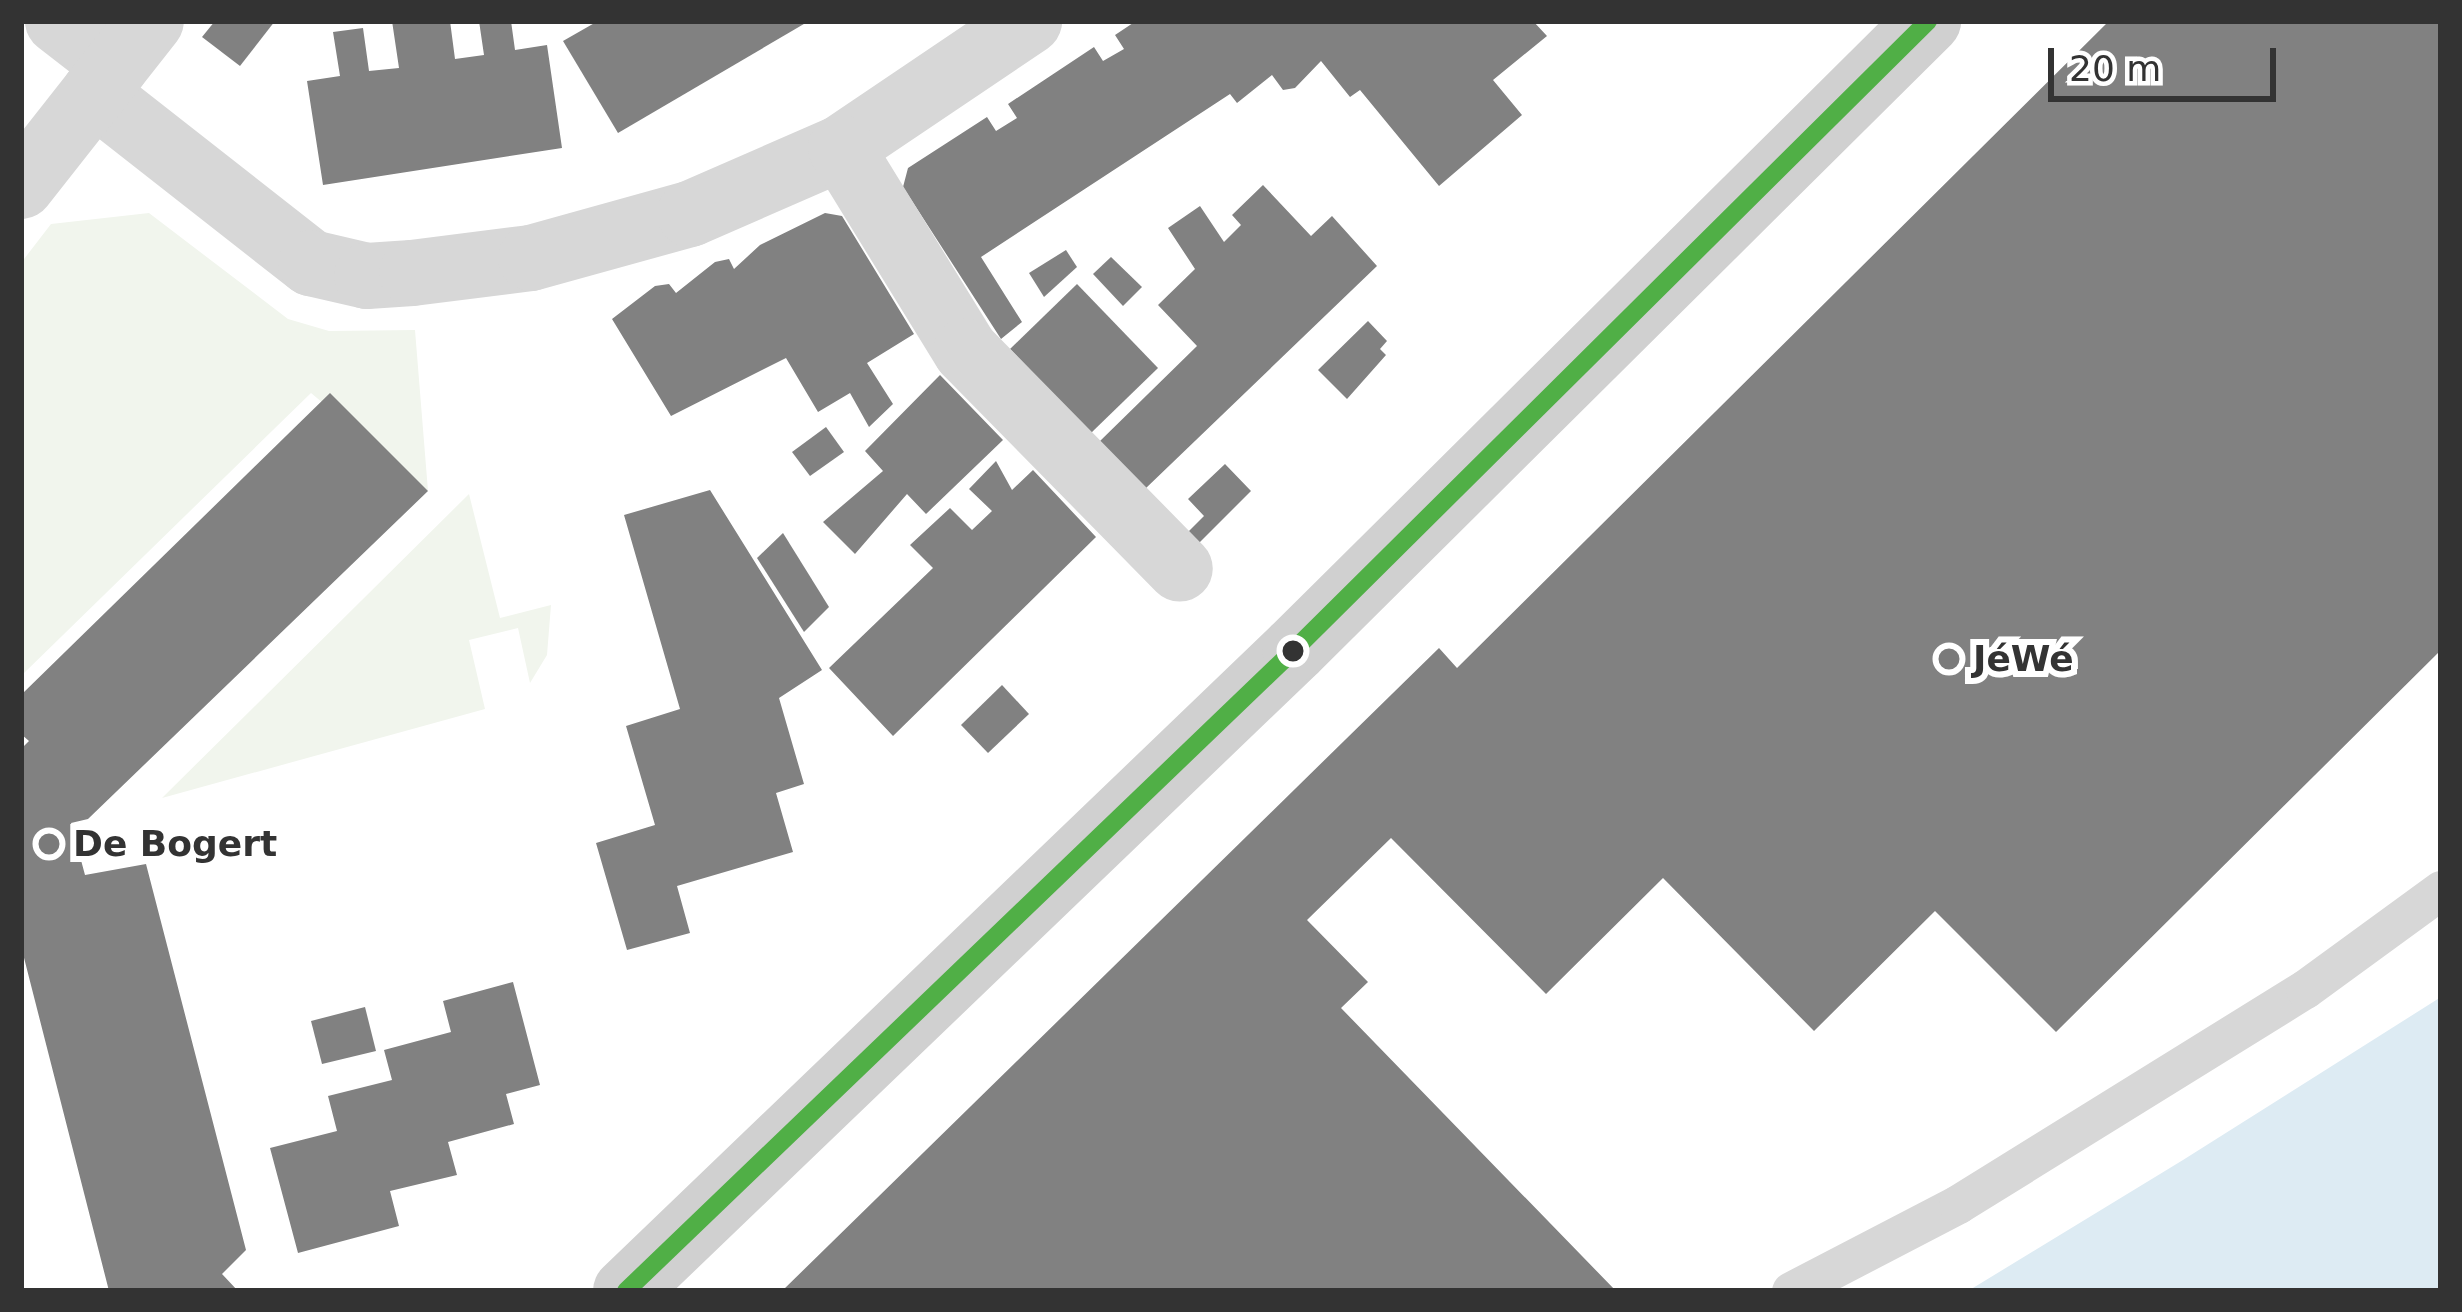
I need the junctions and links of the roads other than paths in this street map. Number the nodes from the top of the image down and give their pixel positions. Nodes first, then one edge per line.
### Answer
1 (58, 21) edge
2 (1029, 21) edge
3 (1928, 21) edge
4 (120, 60) edge
5 (841, 148) junction
6 (21, 186) edge
7 (1180, 569) dead end
8 (2441, 890) edge
9 (626, 1291) edge
10 (1791, 1291) edge

1 - 4 street
2 - 5 street
3 - 9 main road
4 - 5 street
4 - 6 street
5 - 7 street
8 - 10 lane

